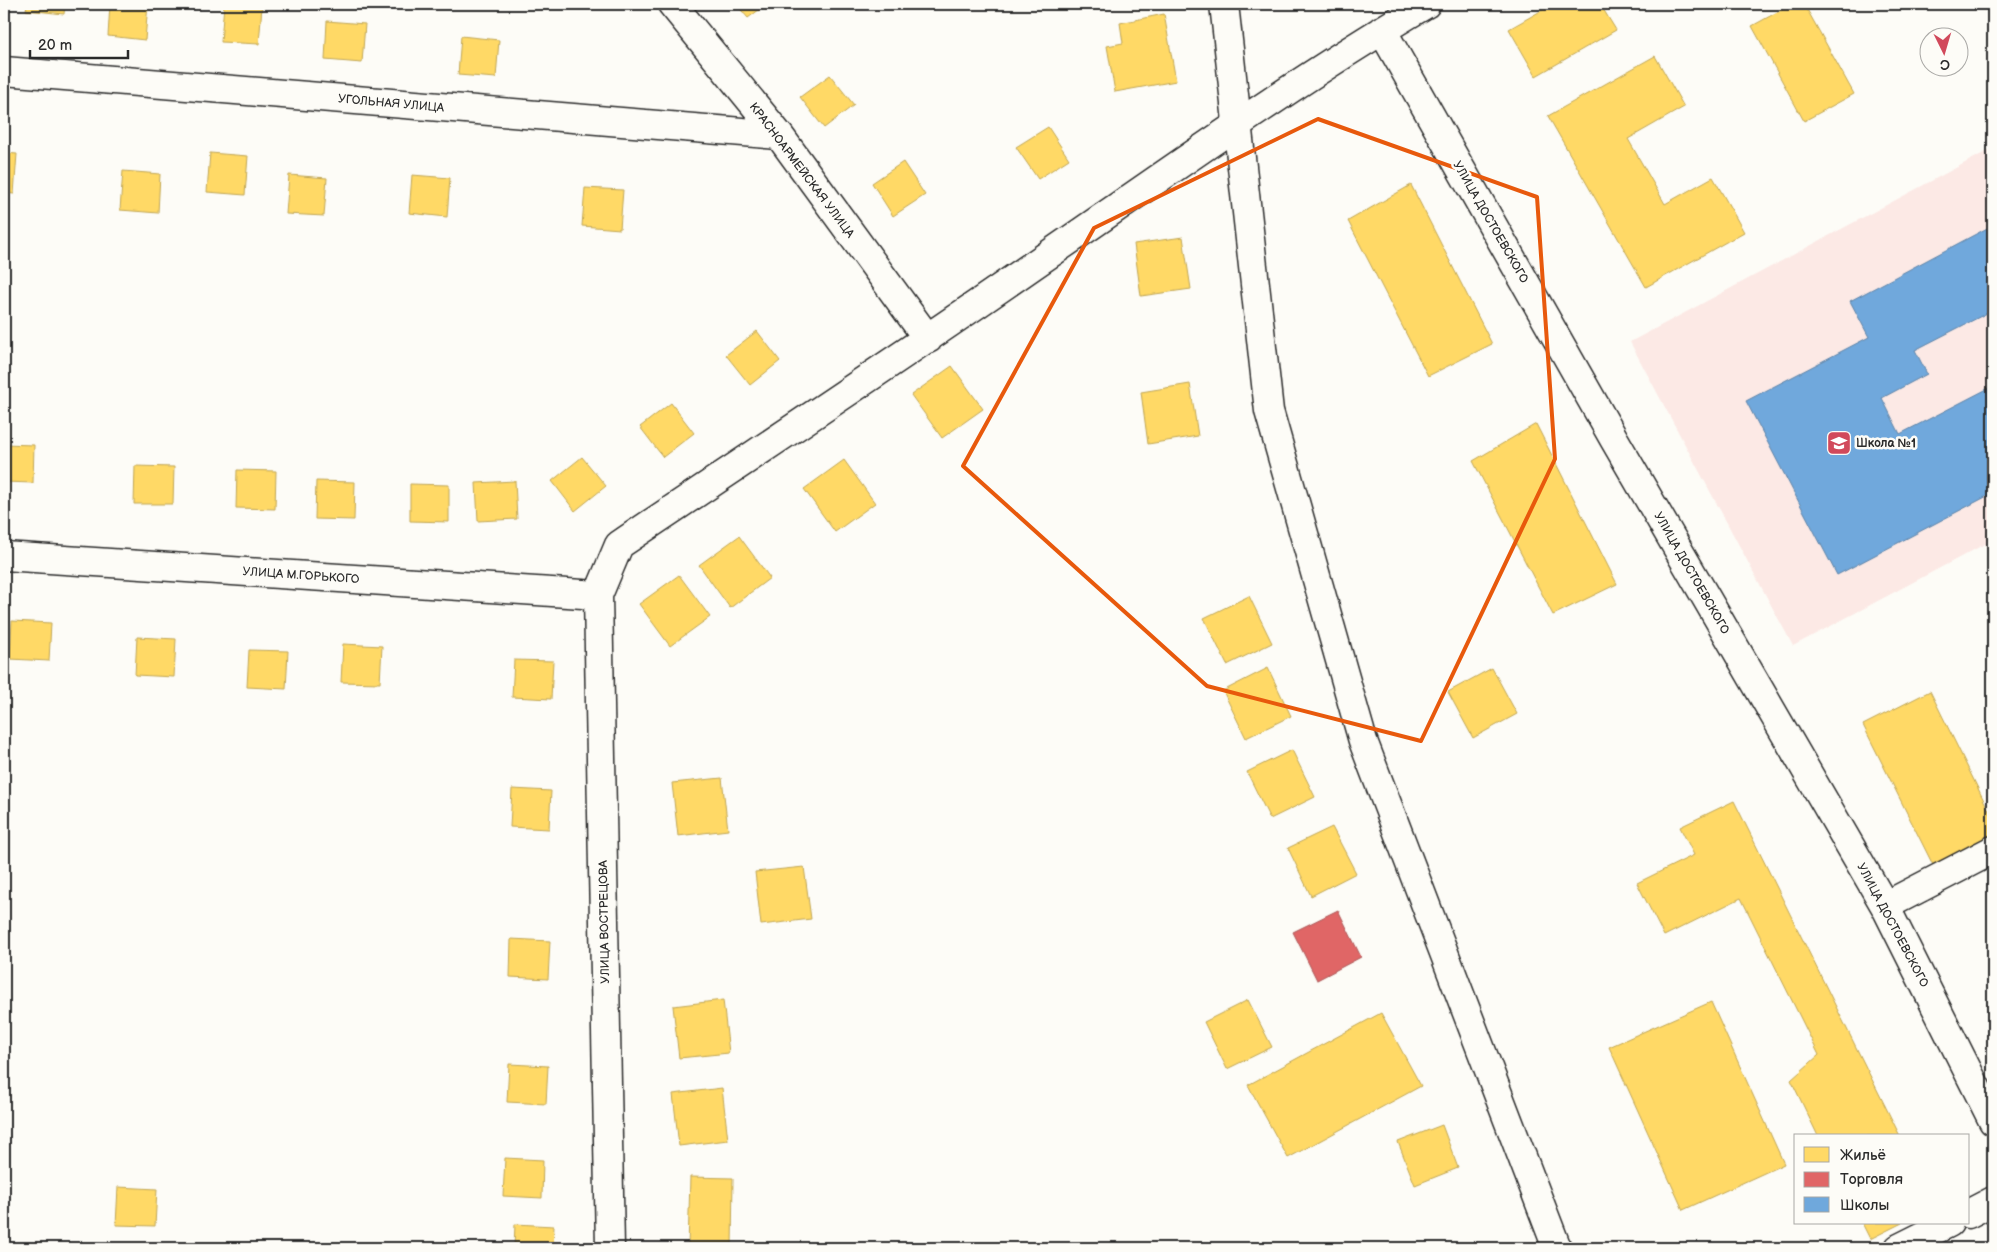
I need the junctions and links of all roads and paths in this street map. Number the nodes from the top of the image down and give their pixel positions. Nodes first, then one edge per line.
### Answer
1 (672, 4) edge
2 (1224, 4) edge
3 (1426, 4) edge
4 (1382, 30) junction
5 (4, 71) edge
6 (1236, 126) junction
7 (778, 135) junction
8 (928, 339) junction
9 (4, 556) edge
10 (598, 595) junction
11 (1993, 850) edge
12 (1885, 906) junction
13 (1993, 1121) edge
14 (1993, 1201) edge
15 (1970, 1213) edge
16 (1947, 1224) edge
17 (610, 1248) edge
18 (1557, 1248) edge
19 (1899, 1248) edge

1 - 7 street, КРАСНОАРМЕЙСКАЯ УЛИЦА
2 - 6 street
3 - 4 street
4 - 6 street
4 - 12 street, УЛИЦА ДОСТОЕВСКОГО
5 - 7 street, УГОЛЬНАЯ УЛИЦА
6 - 8 street
6 - 18 street
7 - 8 street, КРАСНОАРМЕЙСКАЯ УЛИЦА
8 - 10 street
9 - 10 street, УЛИЦА М.ГОРЬКОГО
10 - 17 street, УЛИЦА ВОСТРЕЦОВА
11 - 12 street
12 - 13 street, УЛИЦА ДОСТОЕВСКОГО
14 - 15 street
16 - 19 street

